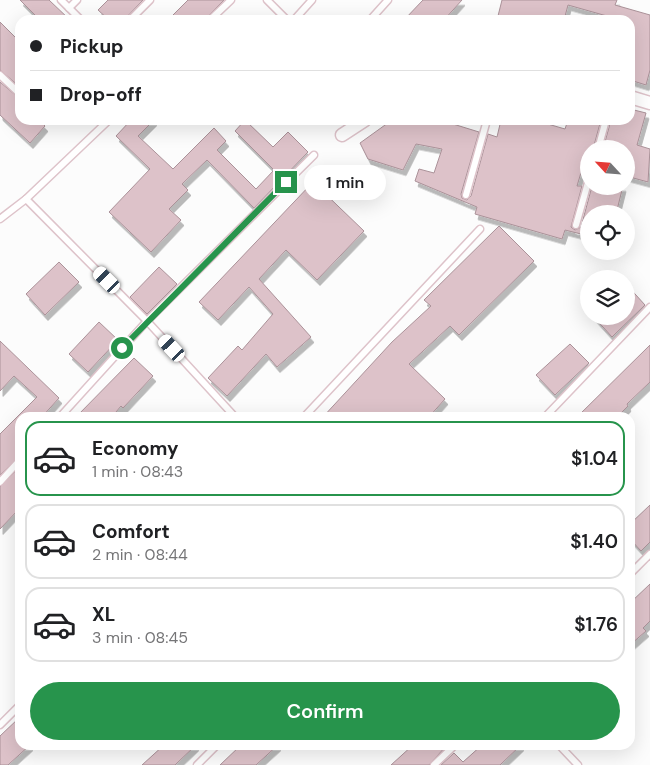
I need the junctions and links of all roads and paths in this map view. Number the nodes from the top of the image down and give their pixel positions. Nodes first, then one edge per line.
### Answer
1 (61, 0) edge
2 (77, 0) edge
3 (150, 0) edge
4 (230, 0) edge
5 (267, 0) edge
6 (312, 0) edge
7 (388, 0) edge
8 (69, 8) junction
9 (76, 15) edge
10 (135, 15) edge
11 (215, 15) edge
12 (282, 15) edge
13 (298, 15) edge
14 (374, 15) edge
15 (0, 76) edge
16 (15, 90) edge
17 (635, 98) edge
18 (650, 103) edge
19 (104, 125) edge
20 (357, 125) edge
21 (486, 125) edge
22 (605, 125) edge
23 (342, 135) dead end
24 (600, 140) edge
25 (314, 155) dead end
26 (466, 195) dead end
27 (584, 195) edge
28 (26, 199) junction
29 (0, 219) edge
30 (576, 225) dead end
31 (480, 229) dead end
32 (650, 307) edge
33 (147, 321) junction
34 (64, 412) edge
35 (230, 412) edge
36 (309, 412) edge
37 (550, 412) edge
38 (15, 466) edge
39 (0, 482) edge
40 (650, 554) edge
41 (635, 569) edge
42 (15, 710) edge
43 (0, 725) edge
44 (212, 750) edge
45 (450, 750) edge
46 (564, 750) edge
47 (197, 765) edge
48 (434, 765) edge
49 (578, 765) edge

1 - 8 lane
2 - 8 lane
3 - 10 lane
4 - 11 lane
5 - 12 lane
6 - 13 lane
7 - 14 lane
8 - 9 lane
15 - 16 lane
17 - 18 street
19 - 28 lane
20 - 23 street
21 - 26 lane
22 - 24 lane
25 - 33 lane
27 - 30 lane
28 - 29 lane
28 - 33 lane
31 - 36 lane
32 - 37 lane
33 - 34 lane
33 - 35 lane
38 - 39 lane
40 - 41 lane
42 - 43 lane
44 - 47 lane
45 - 48 lane
46 - 49 lane

